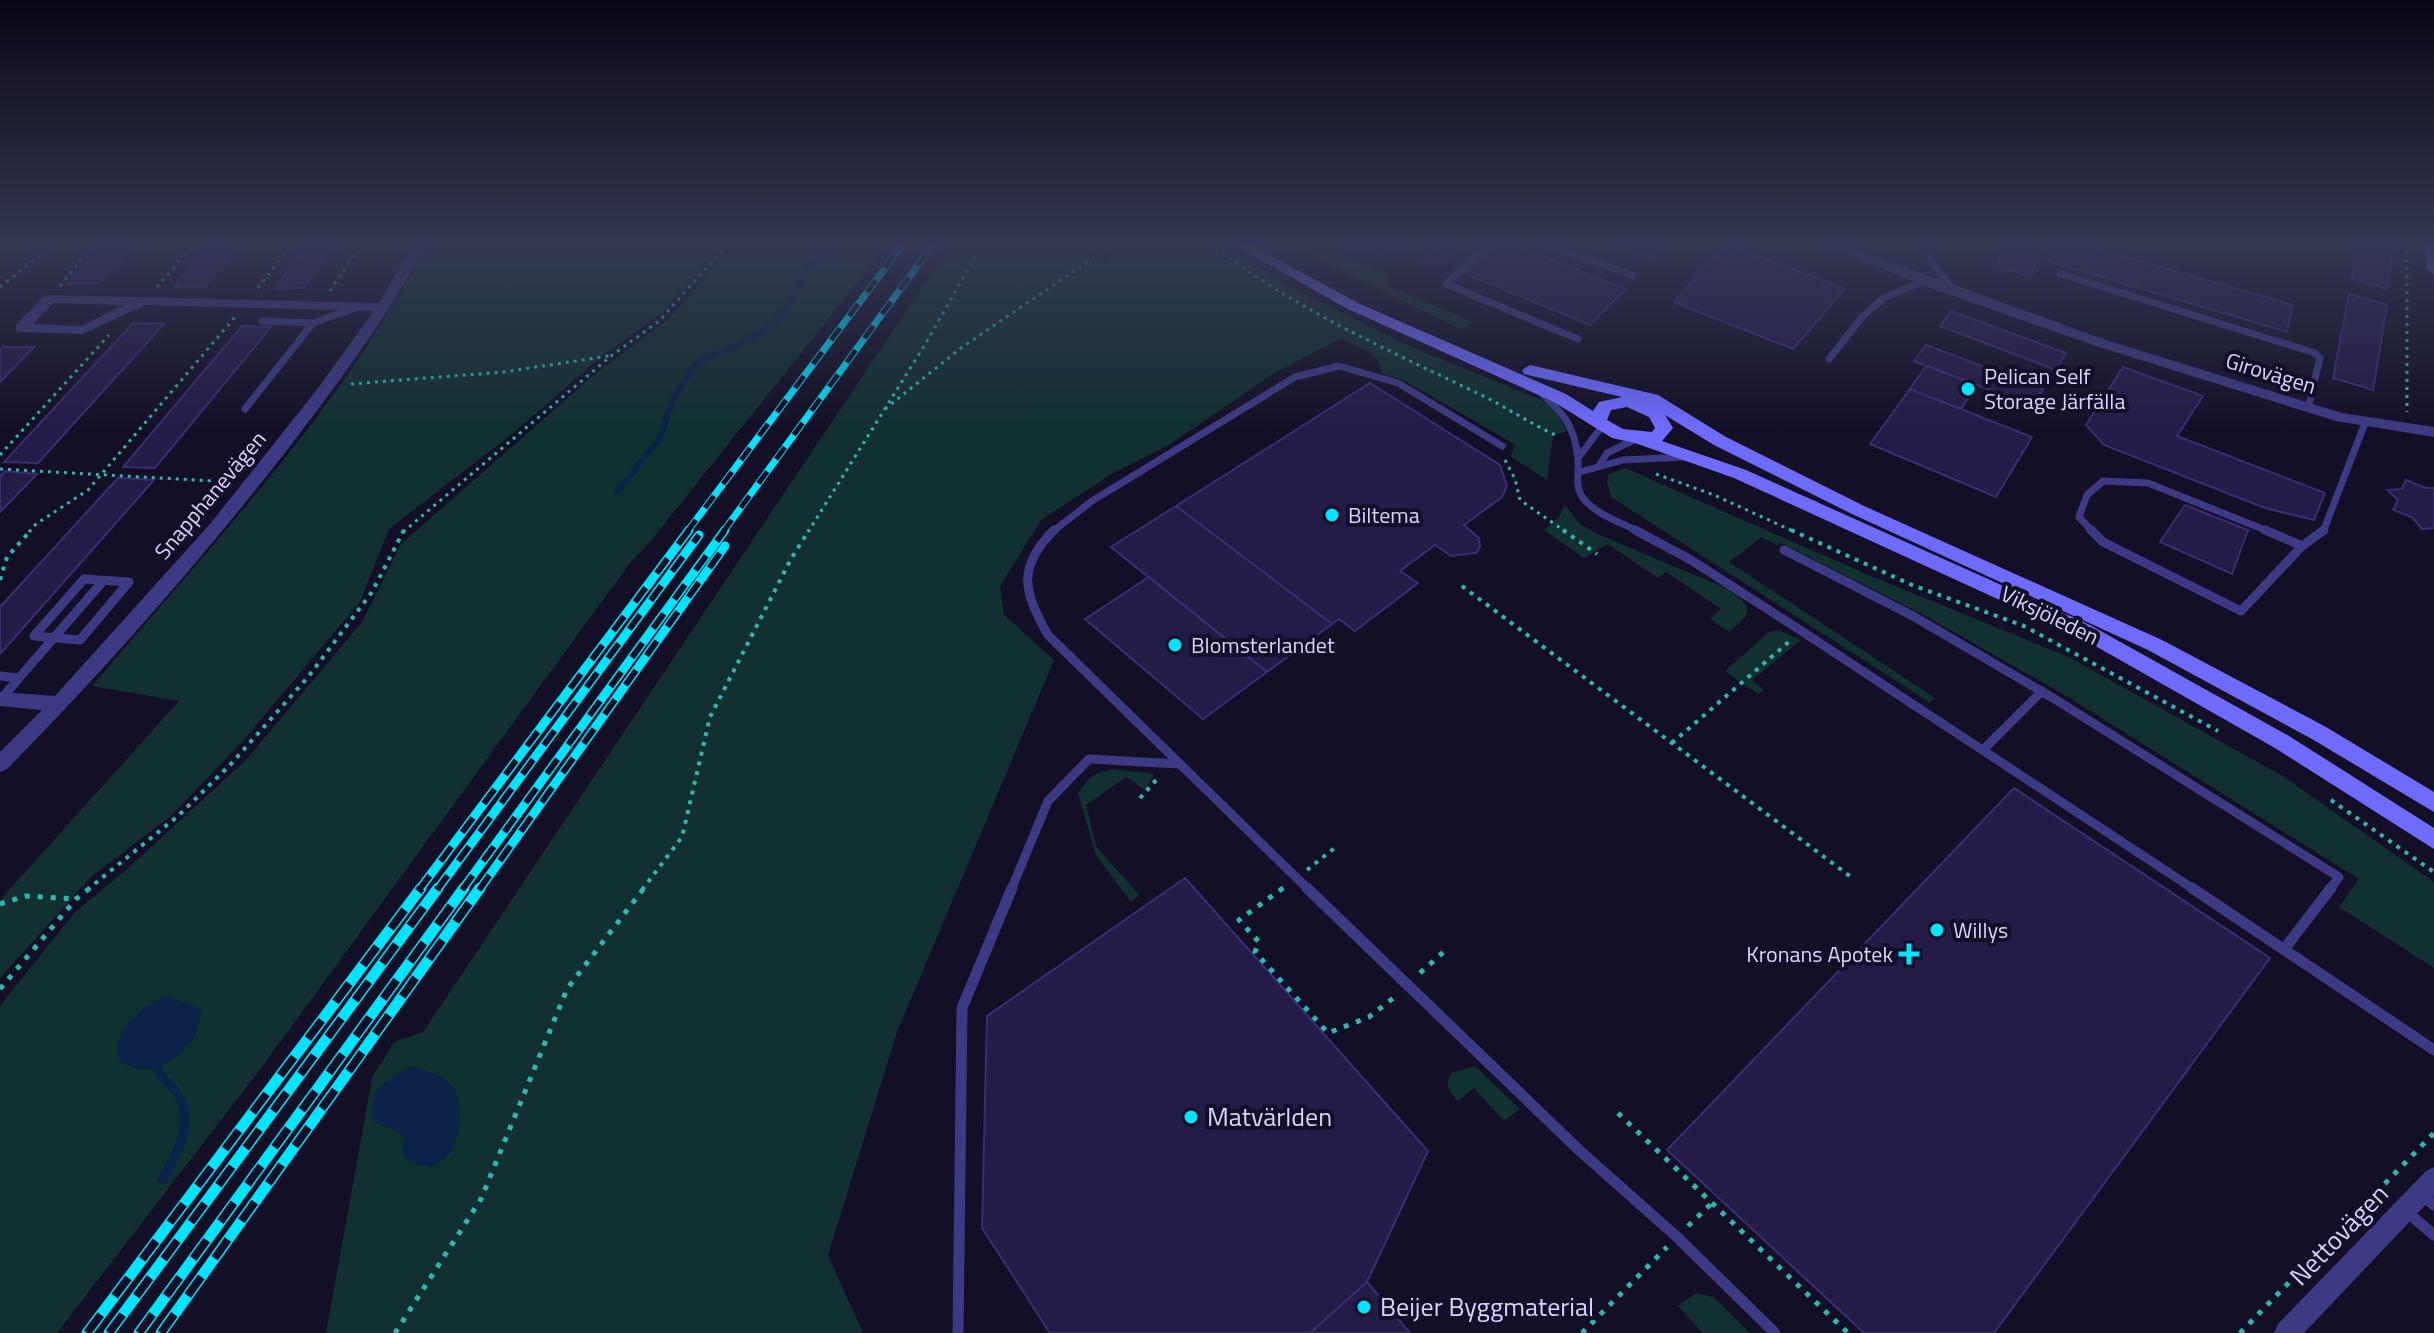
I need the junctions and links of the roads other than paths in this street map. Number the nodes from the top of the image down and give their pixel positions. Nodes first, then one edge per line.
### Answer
1 (43, 305) edge
2 (133, 305) edge
3 (291, 305) edge
4 (1352, 305) edge
5 (1380, 305) edge
6 (1497, 305) edge
7 (1875, 305) edge
8 (1993, 305) edge
9 (2161, 305) edge
10 (357, 307) junction
11 (384, 307) joint
12 (262, 321) dead end
13 (313, 323) junction
14 (1578, 339) dead end
15 (1829, 359) dead end
16 (1530, 377) junction
17 (1622, 401) junction
18 (2308, 408) junction
19 (245, 409) dead end
20 (1659, 416) junction
21 (1601, 422) junction
22 (2365, 423) junction
23 (2434, 432) edge
24 (1639, 440) junction
25 (1502, 446) road end
26 (1578, 458) junction
27 (1699, 458) junction
28 (1599, 466) junction
29 (1580, 472) junction
30 (1858, 510) junction
31 (2302, 546) junction
32 (1784, 550) dead end
33 (104, 580) junction
34 (0, 676) edge
35 (19, 678) junction
36 (2042, 691) junction
37 (1, 699) edge
38 (61, 704) junction
39 (1984, 749) junction
40 (0, 764) edge
41 (1179, 764) junction
42 (2434, 803) edge
43 (2434, 840) edge
44 (2285, 948) junction
45 (2434, 1050) edge
46 (2423, 1197) edge
47 (2434, 1235) edge
48 (958, 1333) edge
49 (1775, 1333) edge
50 (2287, 1333) edge

1 - 2 street
3 - 10 street
4 - 16 main road, Viksjöleden
5 - 16 main road, Viksjöleden
6 - 14 lane
7 - 15 lane
8 - 18 street, Girovägen
9 - 18 lane
10 - 11 street
10 - 13 lane
11 - 38 street, Snapphanevägen
12 - 13 lane
13 - 19 lane
16 - 17 main road, Viksjöleden
16 - 21 main road, Viksjöleden
16 - 26 lane
16 - 30 main road, Viksjöleden
17 - 20 main road, Viksjöleden
17 - 21 main road
18 - 22 street, Girovägen
20 - 24 main road
20 - 30 main road, Viksjöleden
21 - 24 main road, Viksjöleden
21 - 26 lane
22 - 23 street, Girovägen
22 - 31 lane
24 - 27 main road, Viksjöleden
24 - 28 lane
25 - 41 lane
26 - 29 lane
27 - 28 lane
27 - 43 main road, Viksjöleden
28 - 29 lane
29 - 39 lane
30 - 42 main road, Viksjöleden
31 - 31 lane
32 - 36 lane
33 - 33 lane
33 - 35 lane
34 - 35 lane
35 - 37 lane
36 - 39 lane
36 - 44 lane
37 - 38 street
38 - 40 street, Snapphanevägen
39 - 44 lane
41 - 48 lane
41 - 49 lane
44 - 45 lane
46 - 47 lane
46 - 50 street, Nettovägen

